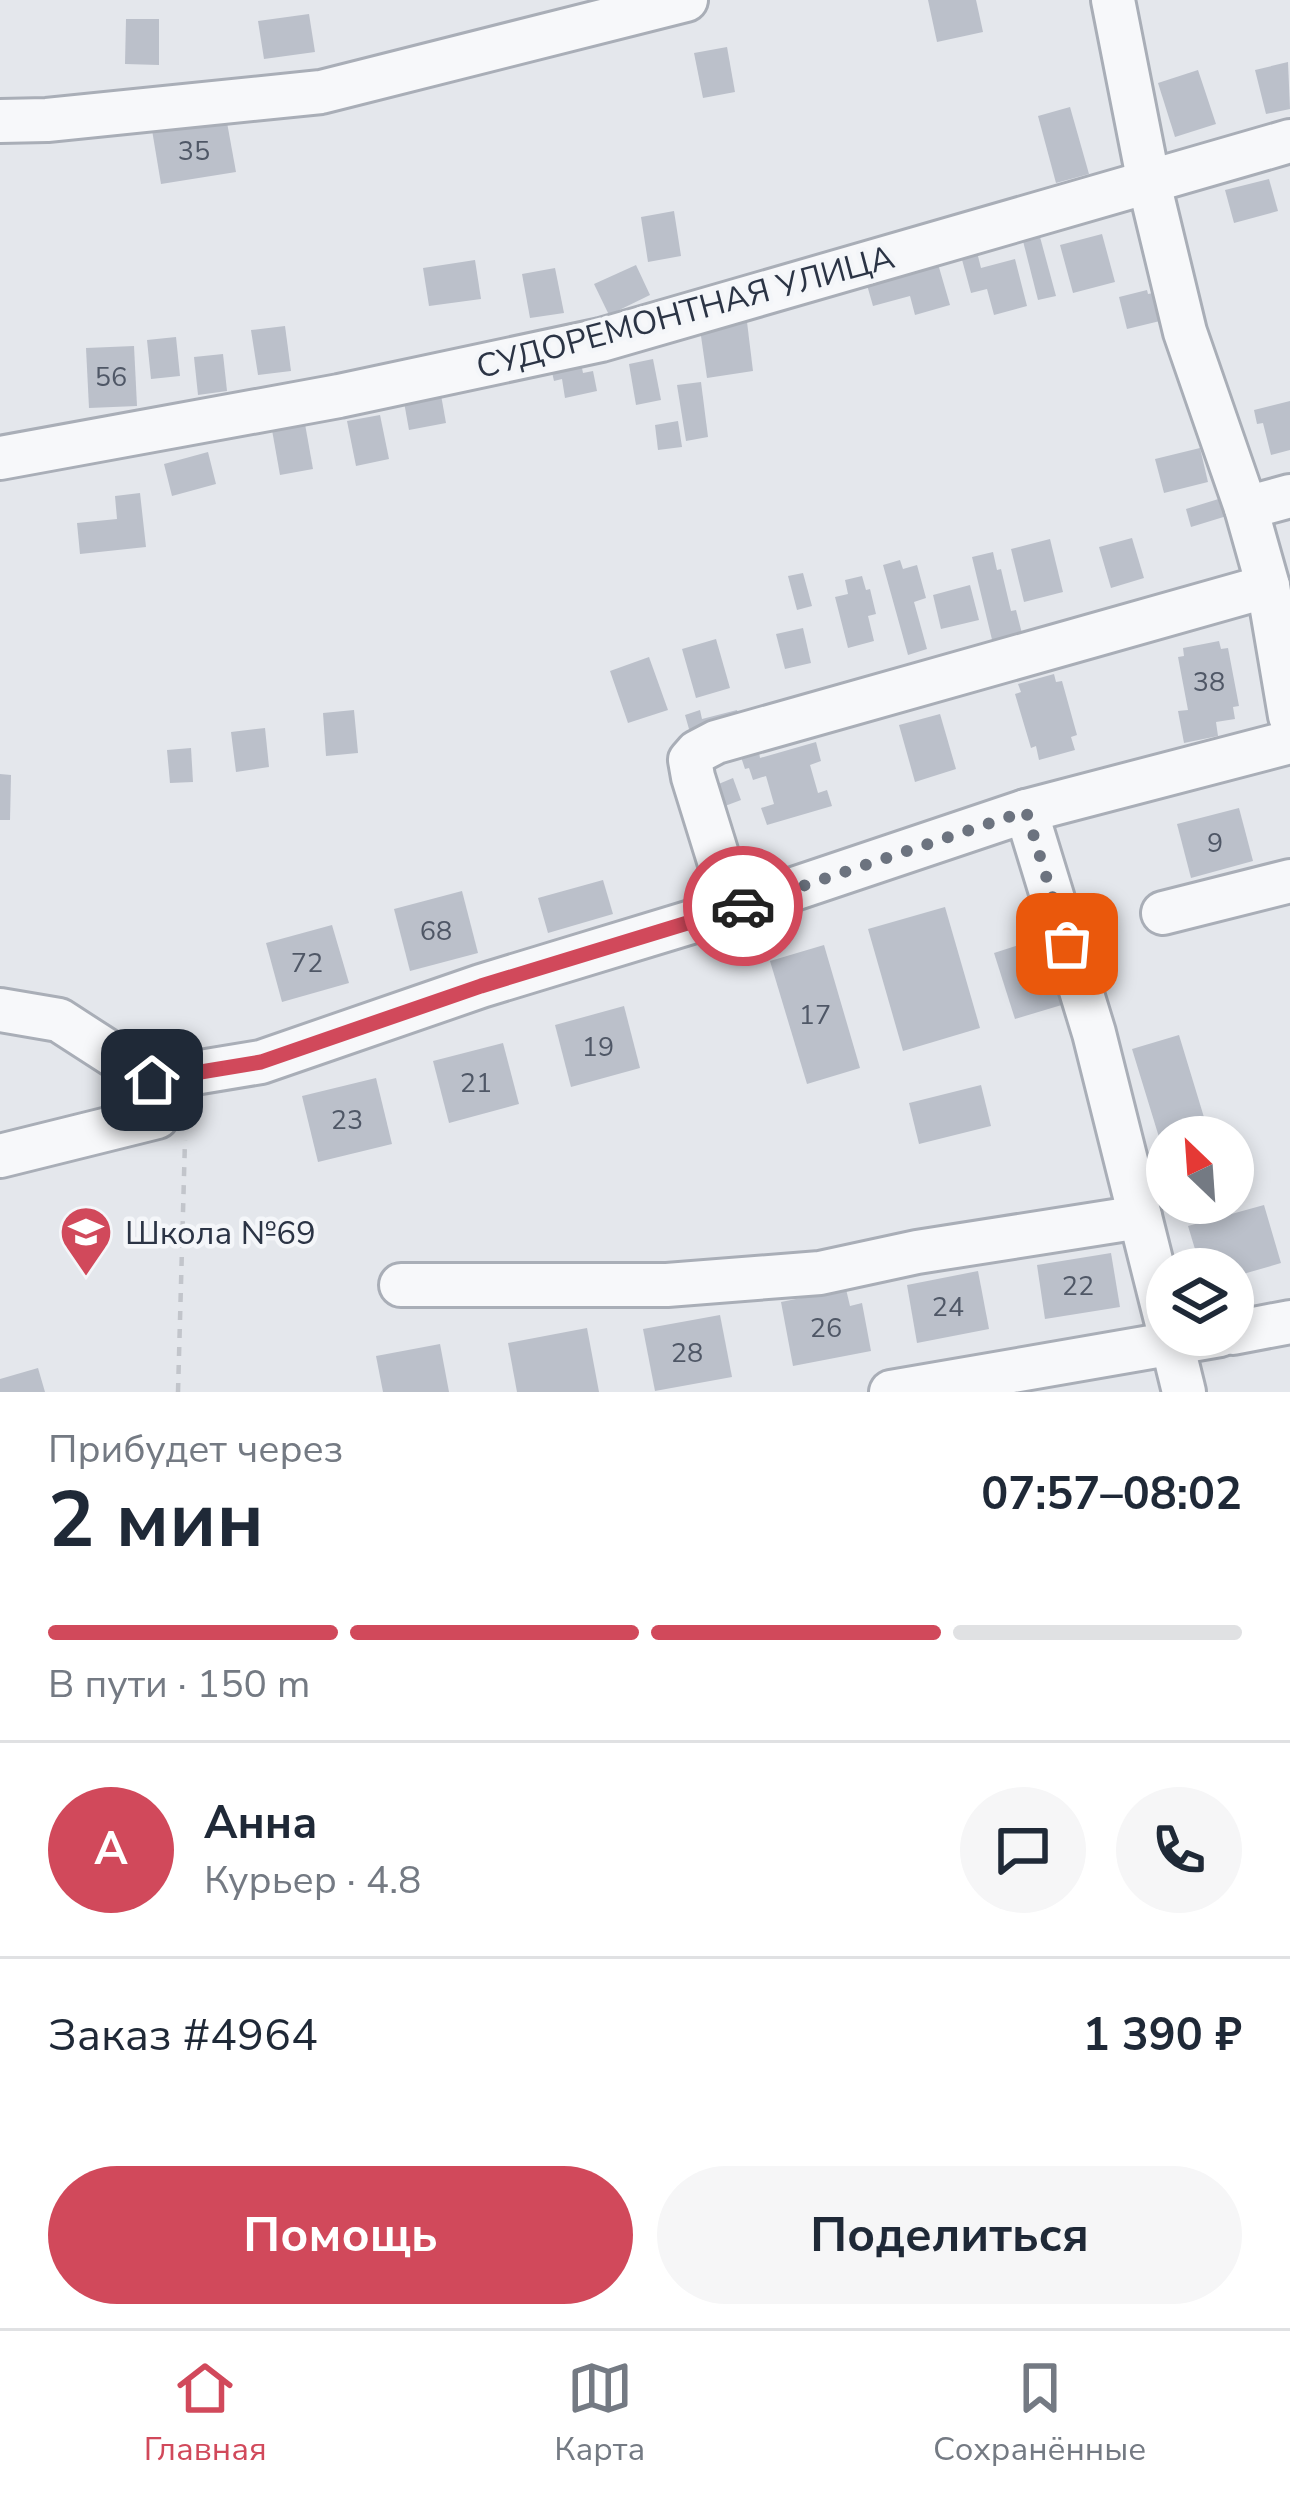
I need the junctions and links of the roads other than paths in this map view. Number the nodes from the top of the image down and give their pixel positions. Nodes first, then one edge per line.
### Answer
1 (686, 0) edge
2 (1113, 0) edge
3 (0, 121) edge
4 (1290, 141) edge
5 (1149, 183) junction
6 (0, 458) edge
7 (1290, 496) edge
8 (1246, 508) junction
9 (1268, 586) junction
10 (1290, 716) edge
11 (1290, 742) edge
12 (1026, 811) junction
13 (1290, 881) edge
14 (734, 909) junction
15 (1163, 913) dead end
16 (0, 1010) edge
17 (165, 1113) junction
18 (0, 1156) edge
19 (1140, 1217) junction
20 (1148, 1248) edge
21 (401, 1285) dead end
22 (1290, 1322) edge
23 (1254, 1329) edge
24 (1146, 1342) edge
25 (1175, 1356) edge
26 (1036, 1380) edge
27 (891, 1392) edge
28 (1184, 1392) edge

1 - 3 street
2 - 5 street
4 - 5 street, СУДОРЕМОНТНАЯ УЛИЦА
5 - 6 street, СУДОРЕМОНТНАЯ УЛИЦА
5 - 8 street
7 - 8 street
8 - 9 street
9 - 10 street
9 - 14 street
11 - 12 street
12 - 14 street
12 - 19 street
13 - 15 street
14 - 17 street
16 - 17 street
17 - 18 street
19 - 20 street
19 - 21 street
22 - 23 street
24 - 26 street
25 - 28 street
26 - 27 street

